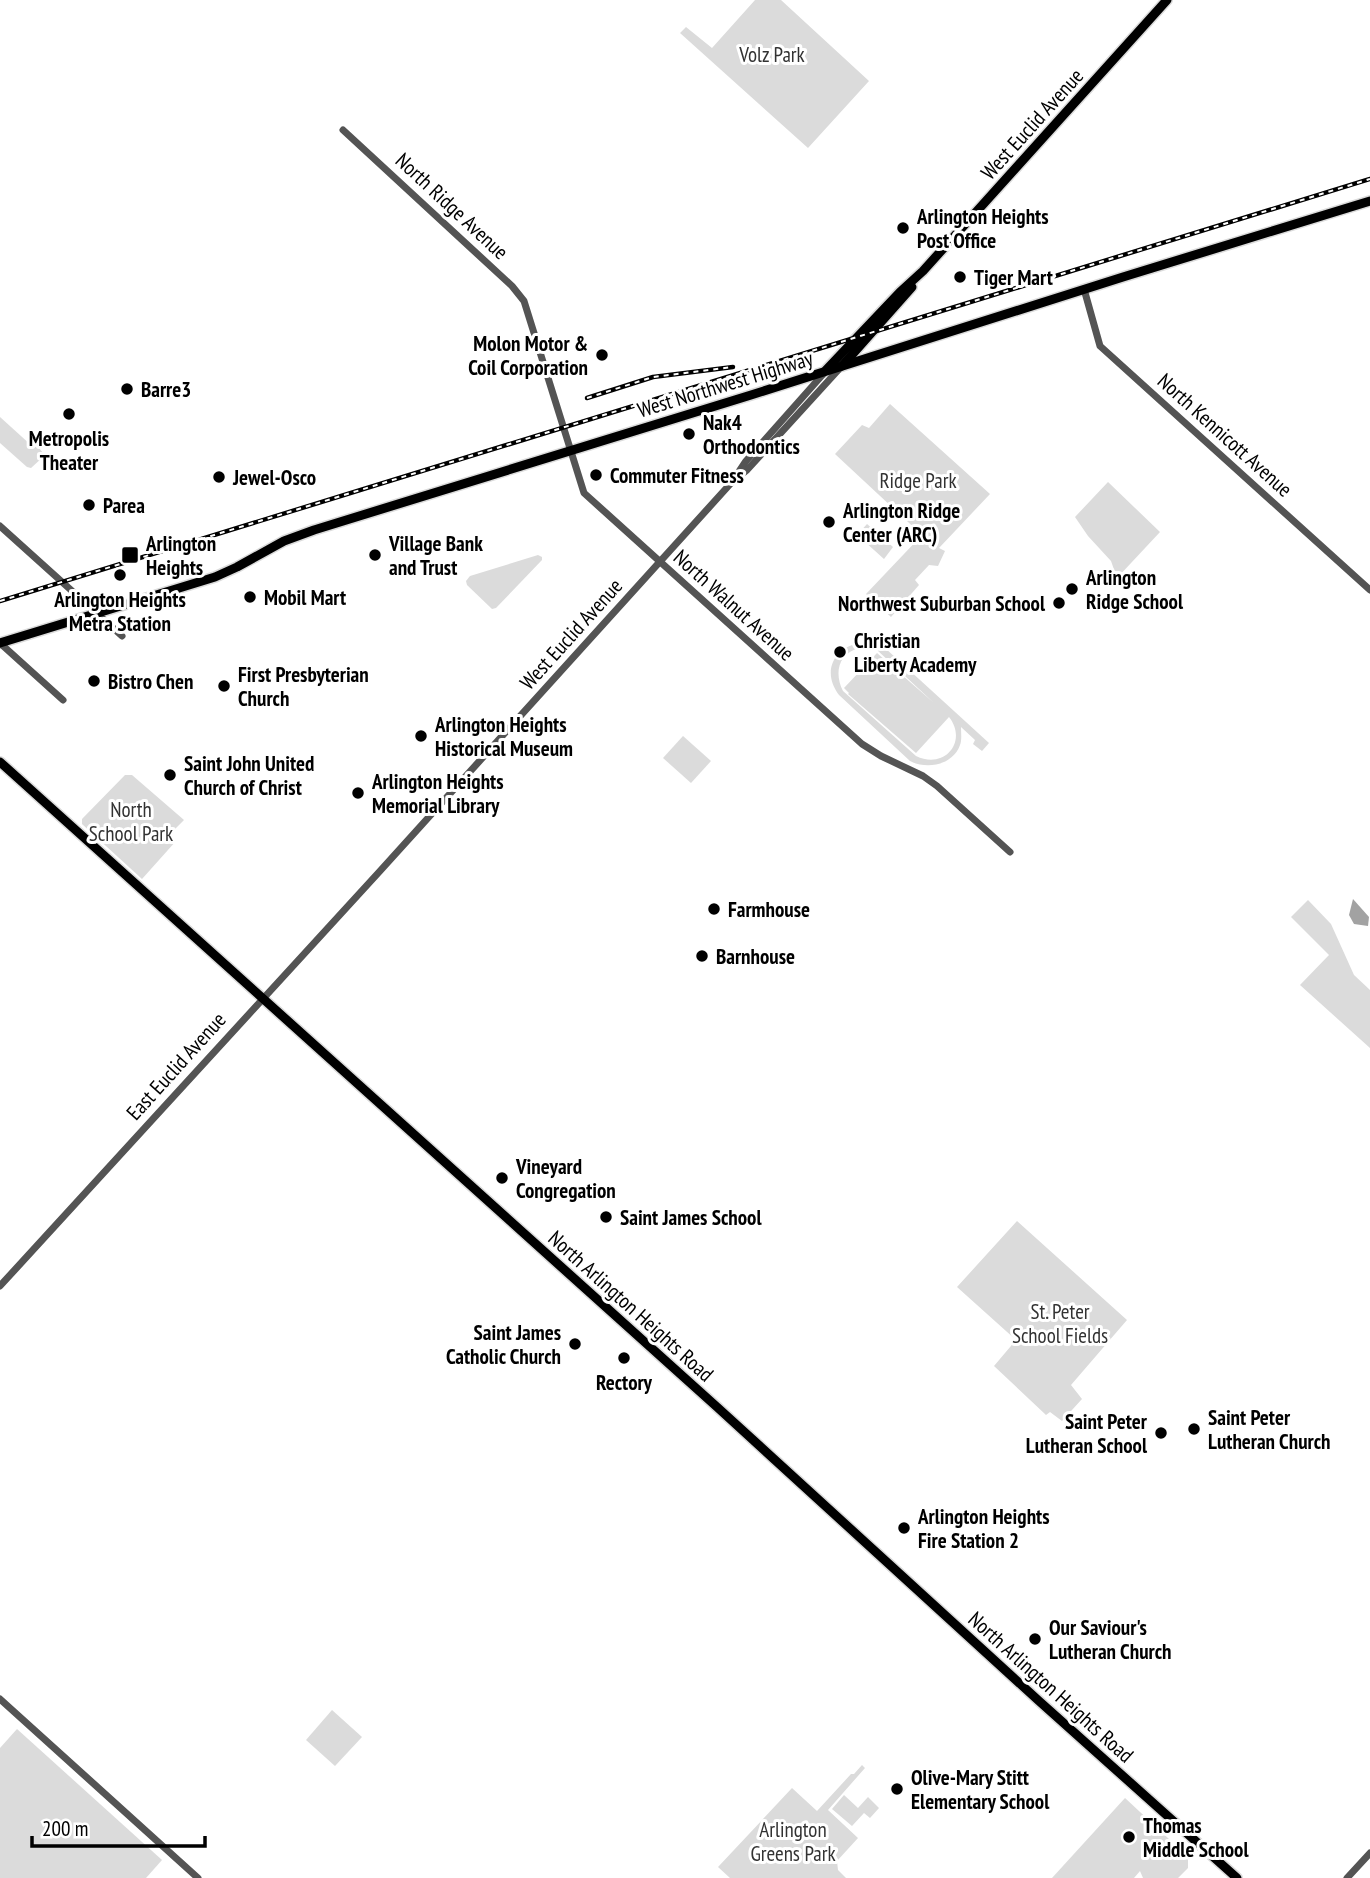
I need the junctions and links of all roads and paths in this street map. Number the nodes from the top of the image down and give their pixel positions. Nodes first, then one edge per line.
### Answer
1 (1167, 0) edge
2 (343, 130) dead end
3 (1370, 201) edge
4 (923, 271) junction
5 (1084, 289) junction
6 (529, 315) joint
7 (868, 336) junction
8 (886, 353) junction
9 (841, 366) junction
10 (825, 372) junction
11 (570, 450) junction
12 (732, 482) junction
13 (0, 526) edge
14 (660, 562) junction
15 (1370, 590) edge
16 (96, 612) junction
17 (122, 636) dead end
18 (0, 643) edge
19 (63, 700) dead end
20 (0, 762) edge
21 (1010, 852) dead end
22 (380, 871) joint
23 (262, 999) junction
24 (0, 1286) edge
25 (0, 1699) edge
26 (1370, 1853) edge
27 (198, 1878) edge
28 (1237, 1878) edge
29 (1347, 1878) edge

1 - 4 main road, West Euclid Avenue
2 - 6 street, North Ridge Avenue
3 - 5 main road, West Northwest Highway
4 - 7 main road, West Euclid Avenue
4 - 10 main road, West Euclid Avenue
5 - 8 main road, West Northwest Highway
5 - 15 street, North Kennicott Avenue
6 - 11 street, North Walnut Avenue
7 - 8 main road
7 - 9 main road, West Euclid Avenue
8 - 9 main road, West Northwest Highway
9 - 10 main road, West Northwest Highway
9 - 12 street, West Euclid Avenue
10 - 11 main road, West Northwest Highway
10 - 12 street, West Euclid Avenue
11 - 14 street, North Walnut Avenue
11 - 16 main road, West Northwest Highway
12 - 14 street, West Euclid Avenue
13 - 16 street
14 - 21 street, North Walnut Avenue
14 - 22 street, West Euclid Avenue
16 - 17 street
16 - 18 main road, West Northwest Highway
18 - 19 street
20 - 23 main road, North Arlington Heights Road
22 - 23 street, East Euclid Avenue
23 - 24 street, East Euclid Avenue
23 - 28 main road, North Arlington Heights Road
25 - 27 street
26 - 29 street

